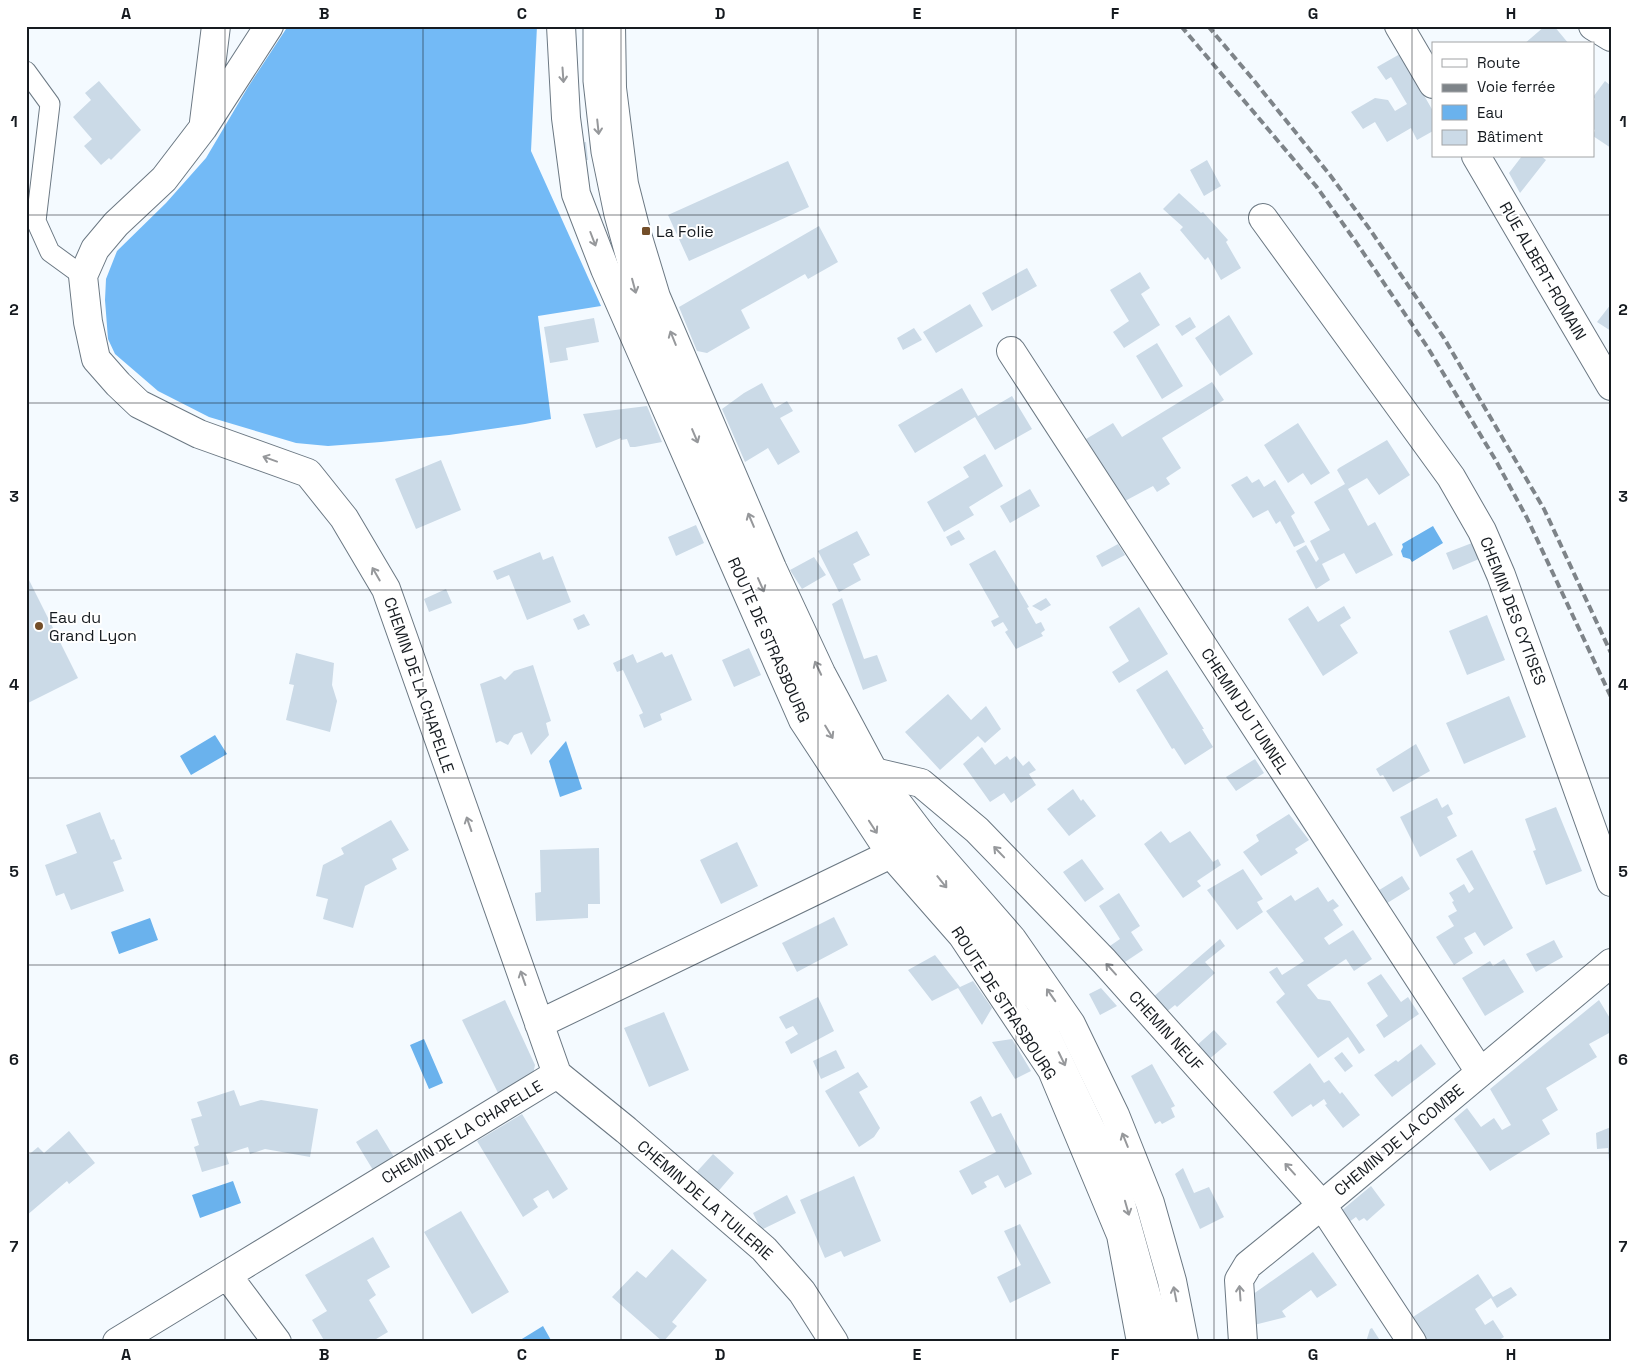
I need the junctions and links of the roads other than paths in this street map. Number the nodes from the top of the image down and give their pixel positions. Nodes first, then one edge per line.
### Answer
1 (216, 26) edge
2 (269, 26) edge
3 (561, 26) edge
4 (593, 26) edge
5 (611, 26) edge
6 (1399, 26) edge
7 (1594, 26) edge
8 (1611, 37) edge
9 (26, 71) edge
10 (1432, 82) edge
11 (203, 128) junction
12 (1477, 158) edge
13 (31, 218) edge
14 (1263, 218) dead end
15 (83, 276) junction
16 (1010, 351) dead end
17 (1611, 386) edge
18 (874, 772) junction
19 (909, 846) junction
20 (1611, 882) edge
21 (1611, 963) edge
22 (539, 1024) junction
23 (1480, 1072) junction
24 (558, 1074) junction
25 (1322, 1205) junction
26 (227, 1276) junction
27 (117, 1342) edge
28 (277, 1342) edge
29 (834, 1342) edge
30 (1141, 1342) edge
31 (1164, 1342) edge
32 (1184, 1342) edge
33 (1243, 1342) edge
34 (1412, 1342) edge

1 - 11 street
2 - 11 street
3 -> 19 street, ROUTE DE STRASBOURG
4 -> 19 lane
18 -> 5 street, ROUTE DE STRASBOURG
6 - 10 street
7 - 8 street
9 - 13 lane
11 - 15 street
12 - 17 street, RUE ALBERT-ROMAIN
13 - 15 lane
14 - 20 street, CHEMIN DES CYTISES
22 -> 15 street, CHEMIN DE LA CHAPELLE
16 - 23 street, CHEMIN DU TUNNEL
18 - 19 street, ROUTE DE STRASBOURG
25 -> 18 street, CHEMIN NEUF
19 - 22 street
19 - 30 street, ROUTE DE STRASBOURG
19 -> 31 lane
32 -> 19 street, ROUTE DE STRASBOURG
21 - 23 street, CHEMIN DE LA COMBE
22 - 24 street, CHEMIN DE LA CHAPELLE
23 - 25 street, CHEMIN DE LA COMBE
24 - 26 street, CHEMIN DE LA CHAPELLE
24 - 29 street, CHEMIN DE LA TUILERIE
33 -> 25 street, CHEMIN DE LA COMBE
25 - 34 street, CHEMIN NEUF
26 - 27 street, CHEMIN DE LA CHAPELLE
26 - 28 street

